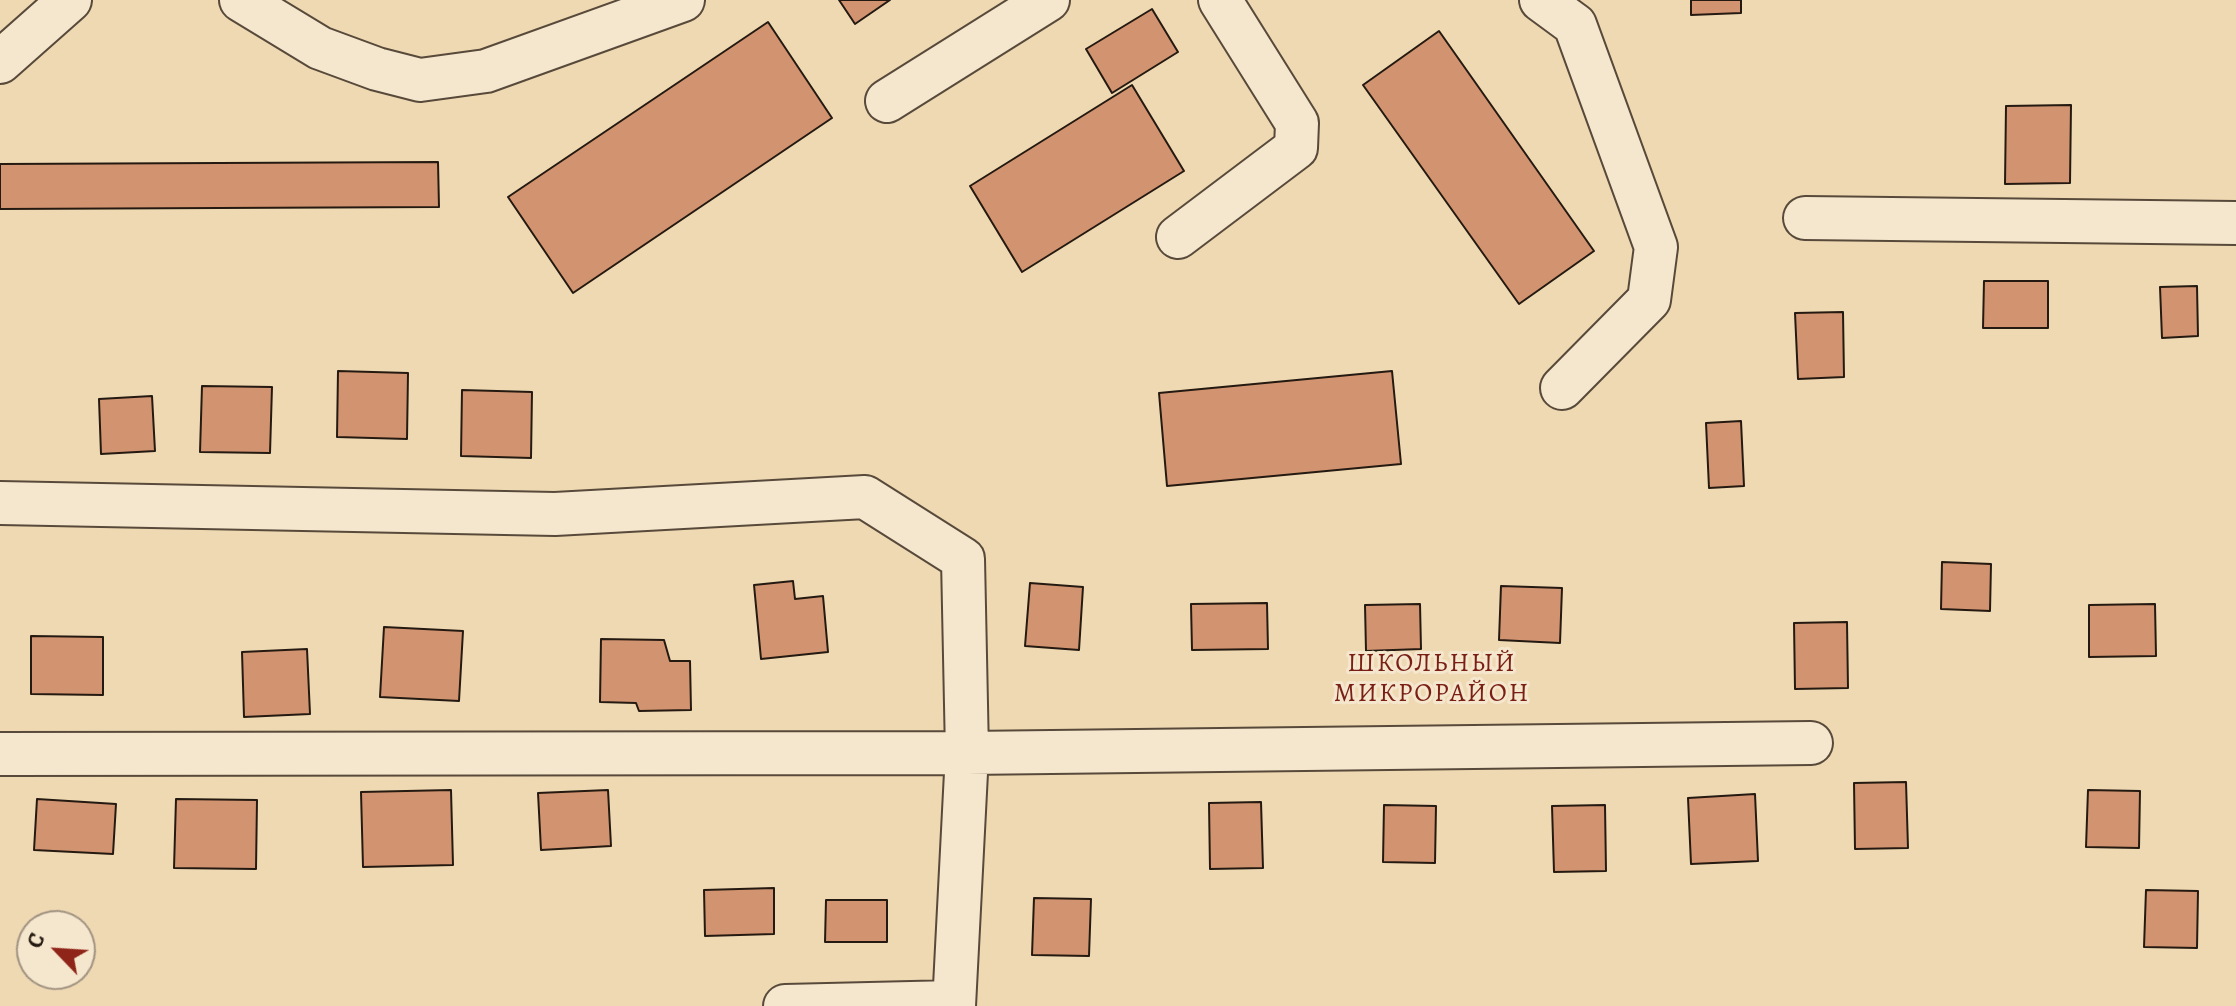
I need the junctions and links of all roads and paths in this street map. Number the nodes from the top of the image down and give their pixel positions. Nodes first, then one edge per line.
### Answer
1 (70, 0) edge
2 (241, 0) edge
3 (683, 0) edge
4 (1048, 0) edge
5 (1220, 0) edge
6 (1541, 0) edge
7 (0, 62) edge
8 (887, 101) dead end
9 (1805, 218) dead end
10 (2236, 223) edge
11 (1178, 237) dead end
12 (1562, 388) dead end
13 (0, 503) edge
14 (1811, 743) dead end
15 (967, 753) junction
16 (0, 754) edge
17 (954, 1004) edge
18 (785, 1006) edge

1 - 7 street
2 - 3 street
4 - 8 street
5 - 11 street
6 - 12 street
9 - 10 street
13 - 15 street
14 - 15 street
15 - 16 street
15 - 17 street
17 - 18 street

